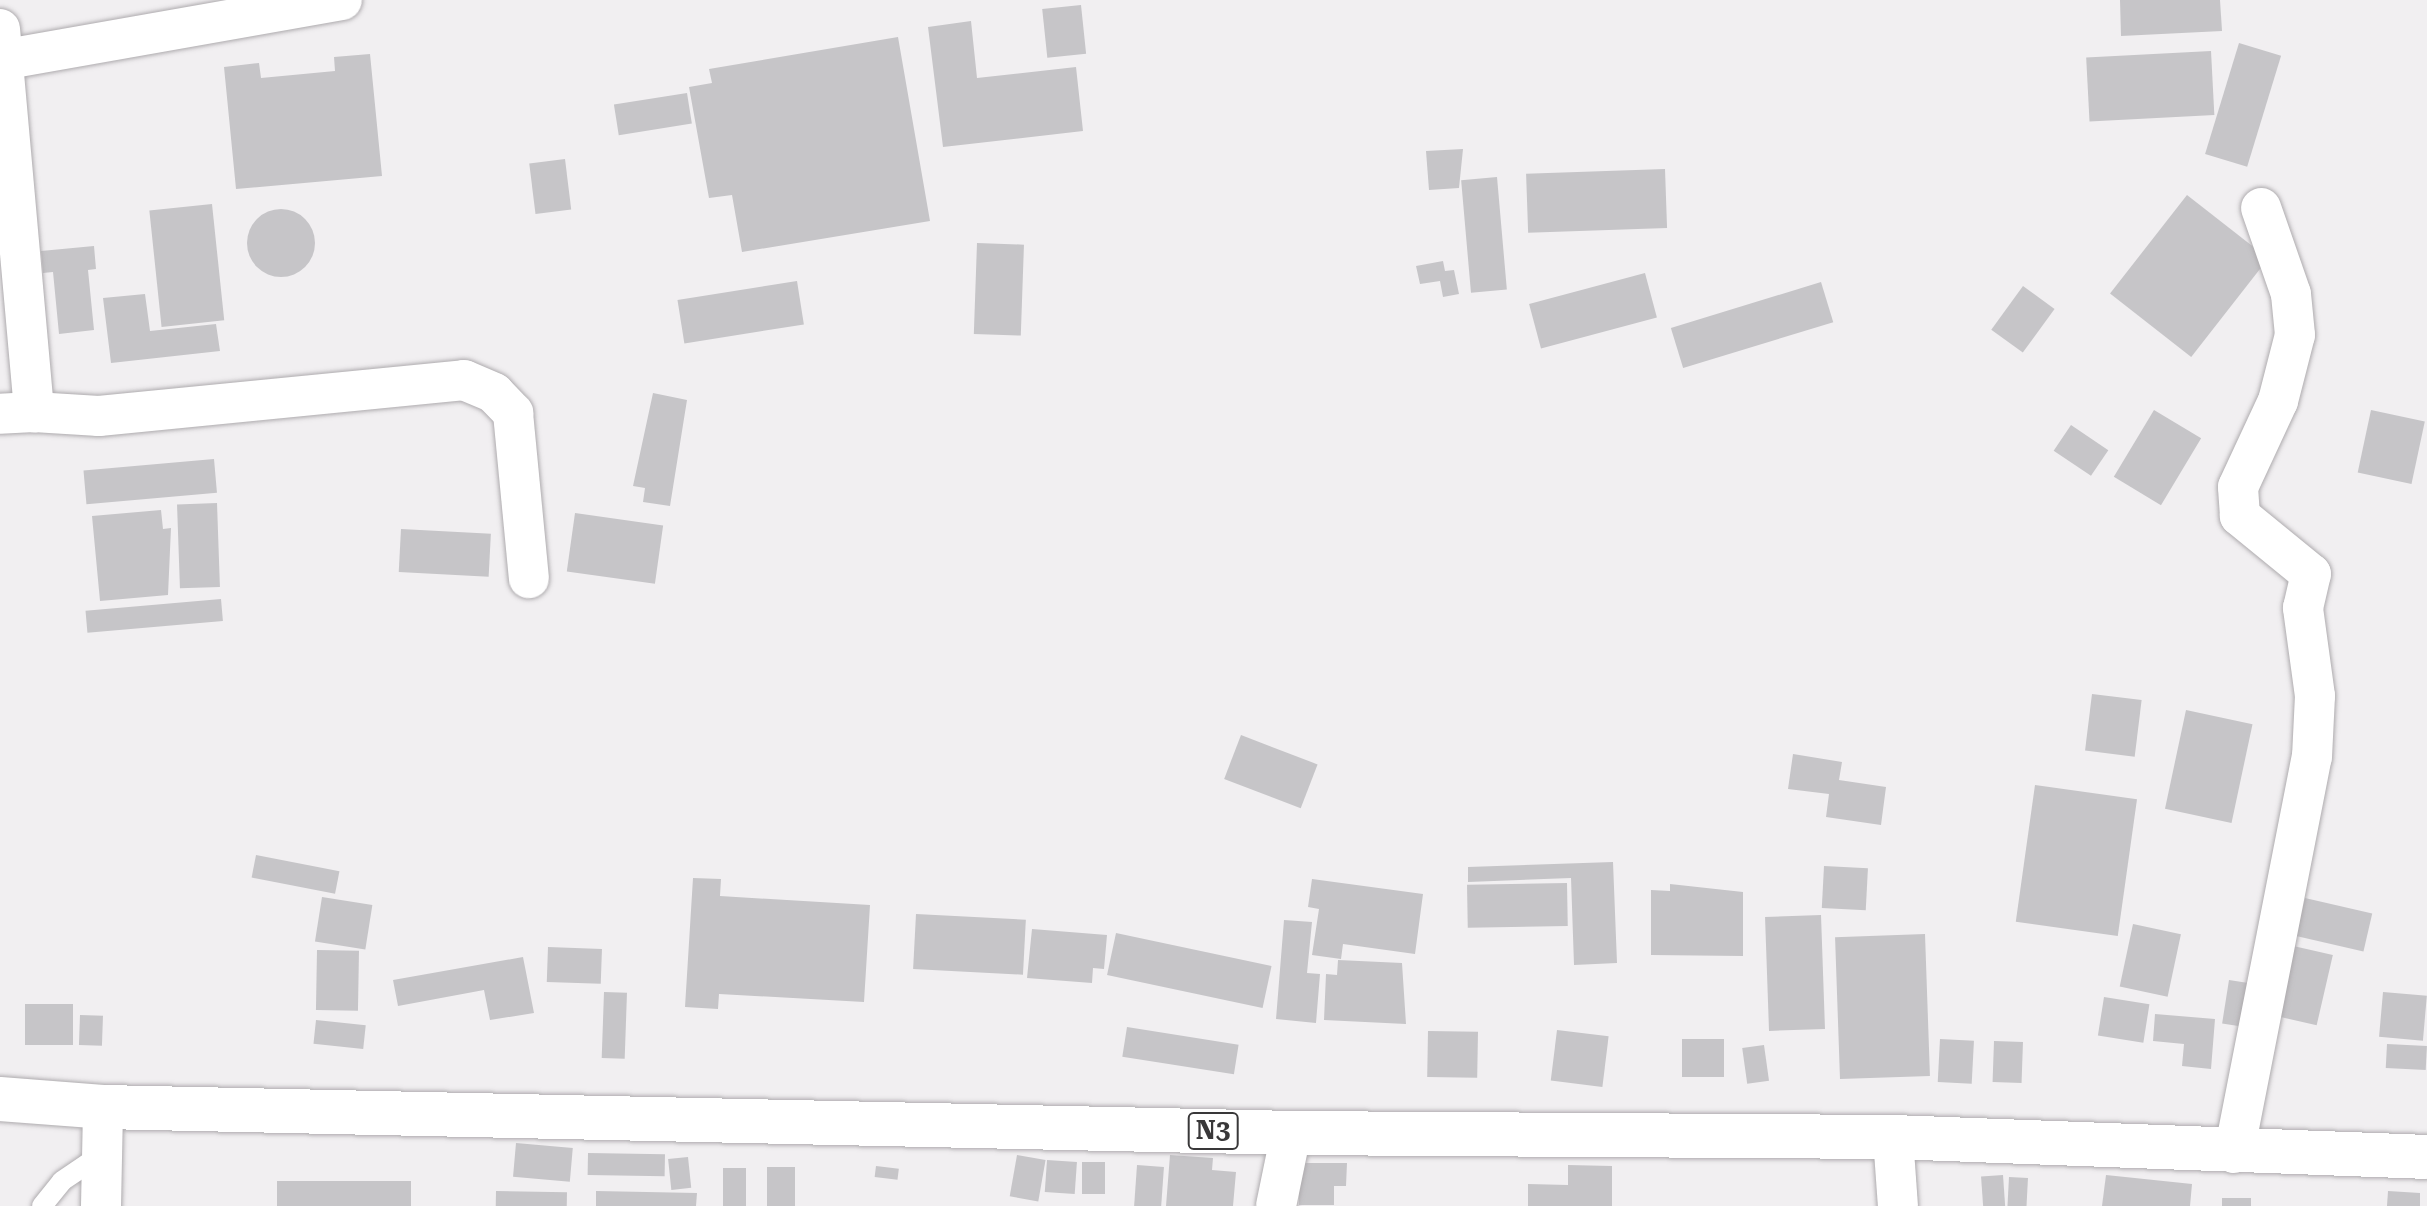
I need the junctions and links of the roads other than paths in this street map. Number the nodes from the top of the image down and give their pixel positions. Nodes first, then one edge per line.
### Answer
1 (342, 0) edge
2 (4, 44) edge
3 (2261, 208) dead end
4 (17, 413) edge
5 (529, 578) dead end
6 (0, 1099) edge
7 (103, 1107) junction
8 (1291, 1133) junction
9 (1893, 1137) junction
10 (2234, 1153) junction
11 (102, 1154) junction
12 (2427, 1157) edge
13 (42, 1206) edge
14 (101, 1206) edge
15 (1276, 1206) edge
16 (1898, 1206) edge

1 - 2 street
2 - 4 street
3 - 10 street
4 - 5 street
6 - 7 main road, N3
7 - 8 main road, N3
7 - 11 street
8 - 9 main road, N3
8 - 15 street
9 - 10 main road, N3
9 - 16 street
10 - 12 main road, N3
11 - 13 lane
11 - 14 street

